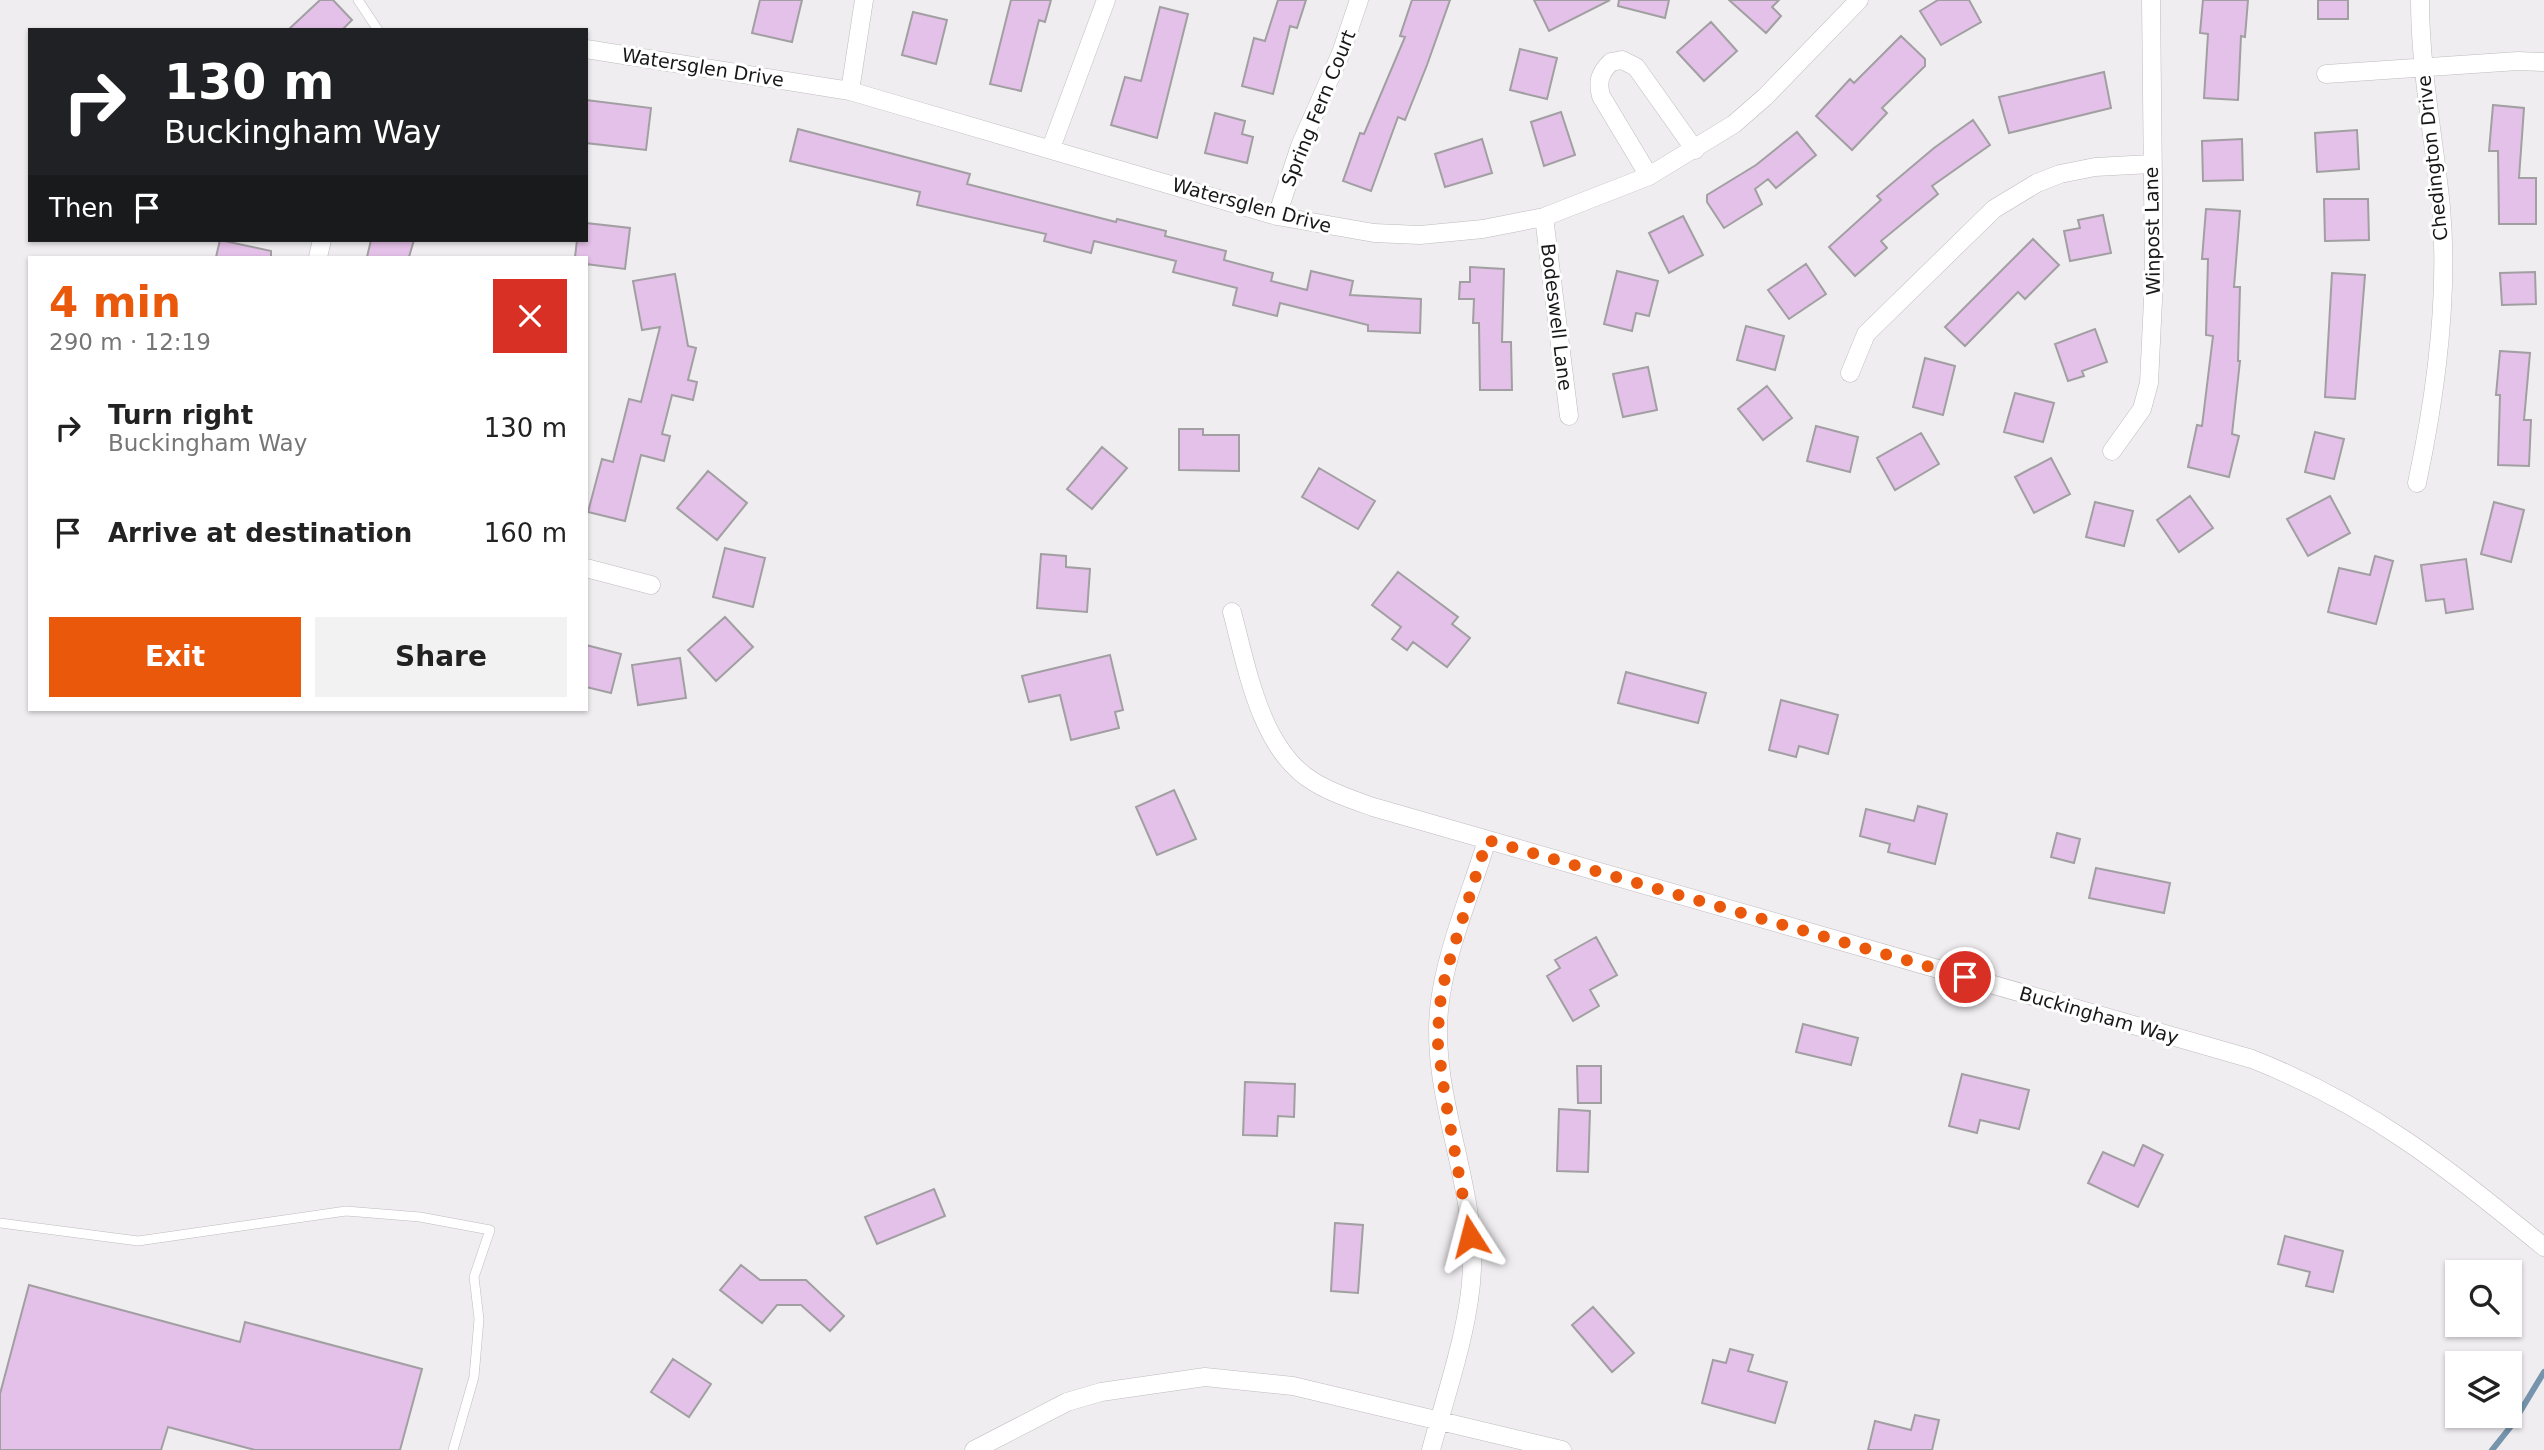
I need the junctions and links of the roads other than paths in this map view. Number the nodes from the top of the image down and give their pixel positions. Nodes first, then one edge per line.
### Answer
1 (358, 0) edge
2 (864, 0) edge
3 (1106, 0) edge
4 (1359, 0) edge
5 (1859, 0) edge
6 (2151, 0) edge
7 (2420, 0) edge
8 (377, 28) edge
9 (588, 49) edge
10 (2544, 62) edge
11 (2423, 66) junction
12 (2326, 75) dead end
13 (850, 91) junction
14 (1051, 148) junction
15 (1695, 150) junction
16 (2151, 164) junction
17 (1649, 176) junction
18 (1278, 216) junction
19 (1544, 217) junction
20 (1850, 373) dead end
21 (1569, 416) dead end
22 (2112, 451) dead end
23 (2417, 483) dead end
24 (588, 569) edge
25 (651, 585) dead end
26 (1232, 612) dead end
27 (1487, 840) junction
28 (0, 1223) edge
29 (2544, 1247) edge
30 (1439, 1421) junction
31 (453, 1450) edge
32 (974, 1450) edge
33 (1432, 1450) edge
34 (1562, 1450) edge

1 - 8 lane
2 - 13 street
3 - 14 street
4 - 18 street, Spring Fern Court
5 - 15 street, Watersglen Drive
6 - 16 street, Winpost Lane
7 - 11 street, Chedington Drive
9 - 13 street, Watersglen Drive
10 - 11 street
11 - 12 street
11 - 23 street, Chedington Drive
13 - 14 street, Watersglen Drive
14 - 18 street, Watersglen Drive
15 - 17 street, Watersglen Drive
15 - 17 street
16 - 20 street
16 - 22 street, Winpost Lane
17 - 19 street, Watersglen Drive
18 - 19 street, Watersglen Drive
19 - 21 street, Bodeswell Lane
24 - 25 street
26 - 27 street, Buckingham Way
27 - 29 street, Buckingham Way
27 - 30 street
28 - 31 lane
30 - 32 street
30 - 33 street
30 - 34 street

